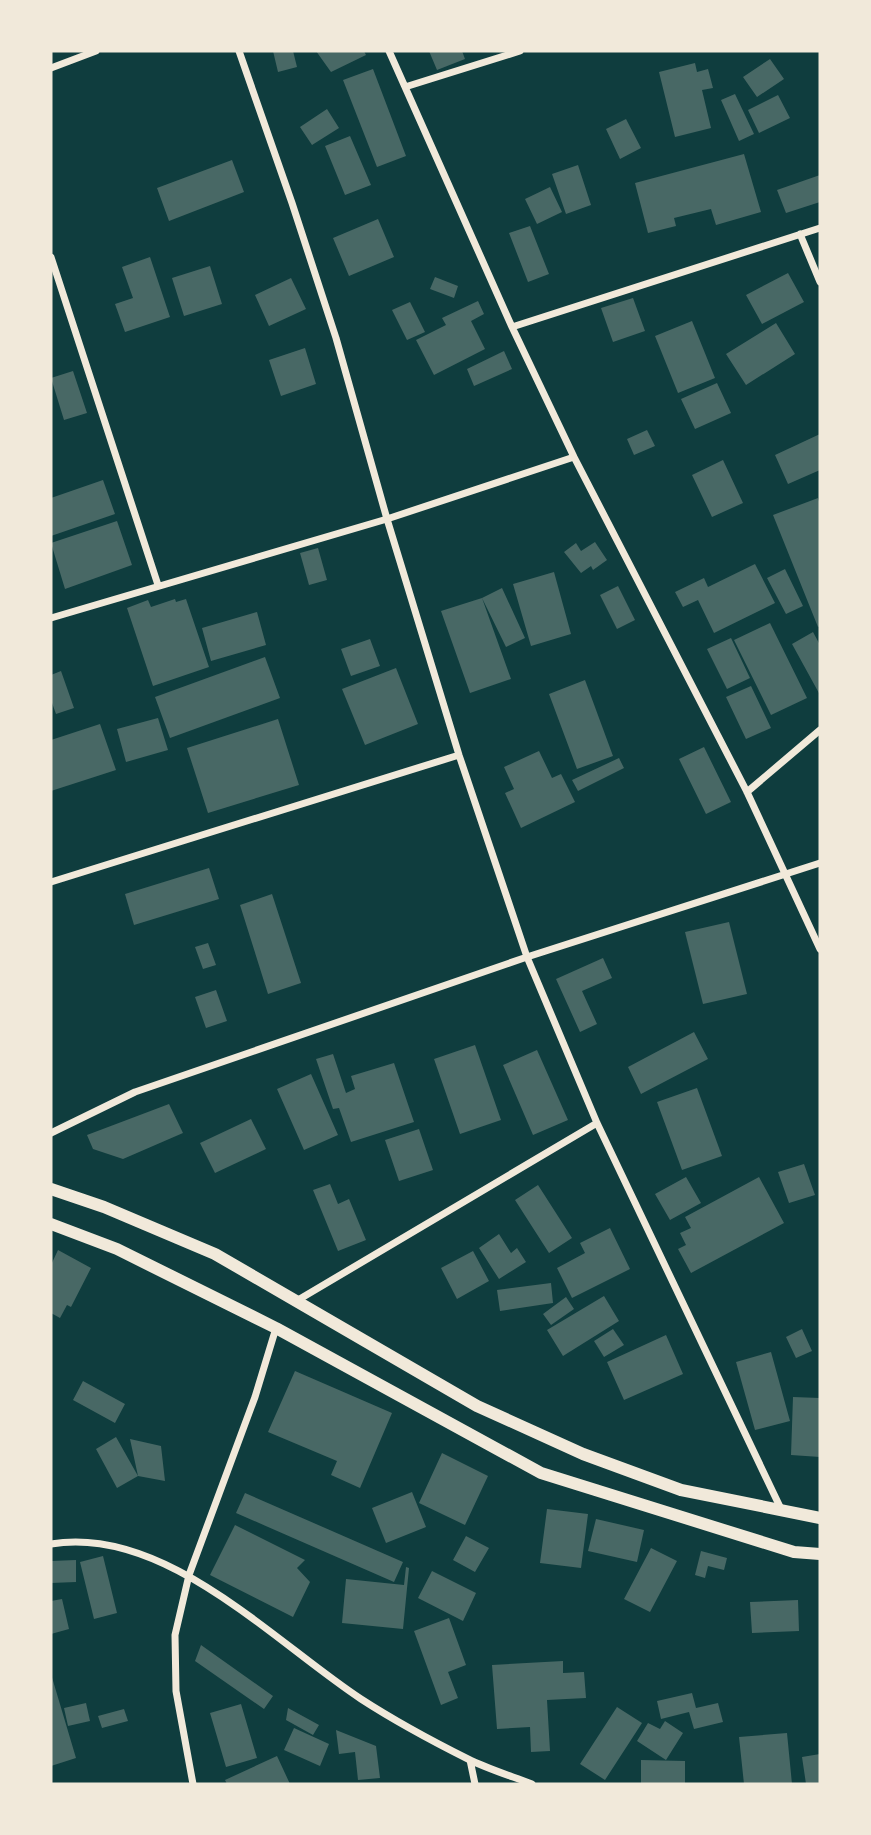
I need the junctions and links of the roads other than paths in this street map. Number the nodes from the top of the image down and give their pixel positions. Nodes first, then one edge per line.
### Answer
1 (96, 51) edge
2 (239, 51) edge
3 (389, 51) edge
4 (520, 51) edge
5 (51, 68) edge
6 (405, 87) junction
7 (820, 228) edge
8 (800, 234) junction
9 (51, 257) edge
10 (820, 282) edge
11 (513, 327) junction
12 (574, 457) junction
13 (387, 519) junction
14 (158, 585) junction
15 (51, 618) edge
16 (820, 730) edge
17 (459, 755) junction
18 (747, 792) junction
19 (820, 863) edge
20 (787, 874) junction
21 (51, 882) edge
22 (820, 949) edge
23 (527, 957) junction
24 (597, 1123) junction
25 (51, 1133) edge
26 (51, 1189) edge
27 (51, 1224) edge
28 (298, 1300) junction
29 (276, 1328) junction
30 (782, 1512) junction
31 (820, 1518) edge
32 (51, 1544) edge
33 (820, 1555) edge
34 (189, 1575) junction
35 (470, 1760) junction
36 (193, 1784) edge
37 (475, 1784) edge
38 (532, 1784) edge

1 - 5 street
2 - 13 street
3 - 6 street
4 - 6 street
6 - 11 street
7 - 8 street
8 - 10 street
8 - 11 street
9 - 14 street
11 - 12 street
12 - 13 street
12 - 18 street
13 - 14 street
13 - 17 street
14 - 15 street
16 - 18 street
17 - 21 street
17 - 23 street
18 - 20 street
19 - 20 street
20 - 22 street
20 - 23 street
23 - 24 street
23 - 25 street
24 - 28 street
24 - 30 street
26 - 28 street
27 - 29 street
28 - 30 street
29 - 33 street
29 - 34 street
30 - 31 street
32 - 34 street
34 - 35 street
34 - 36 street
35 - 37 street
35 - 38 street

